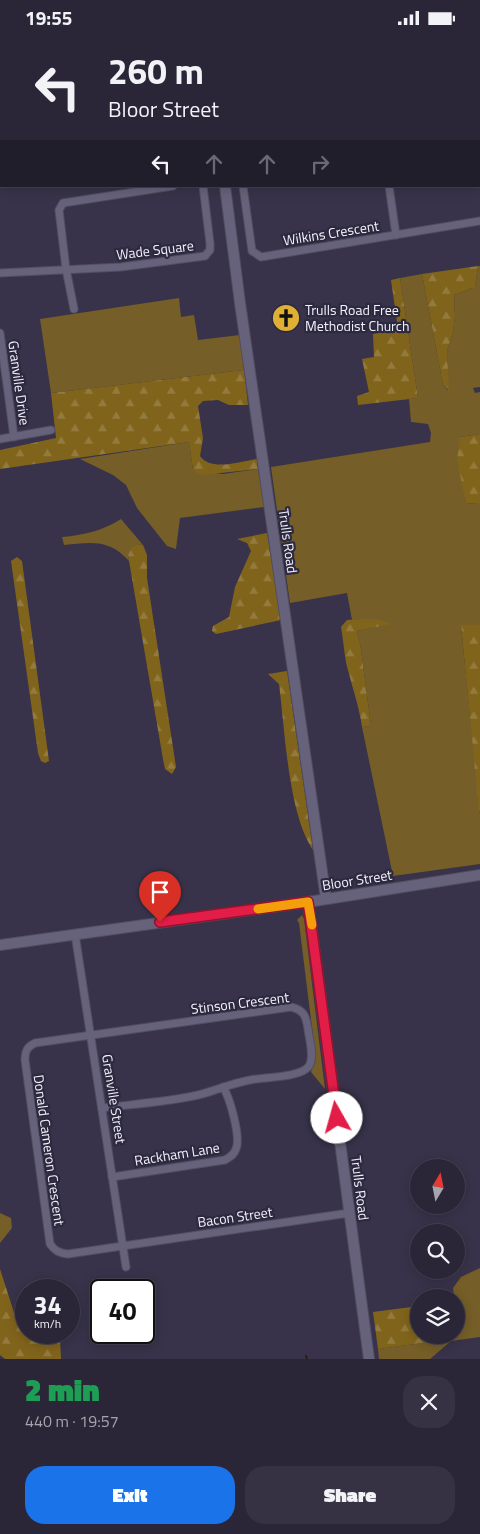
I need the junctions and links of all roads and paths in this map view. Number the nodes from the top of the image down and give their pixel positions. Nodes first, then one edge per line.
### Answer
1 (167, 187) edge
2 (203, 187) edge
3 (225, 187) edge
4 (243, 187) edge
5 (389, 187) edge
6 (480, 221) edge
7 (396, 235) junction
8 (66, 269) junction
9 (0, 273) edge
10 (74, 309) dead end
11 (0, 333) edge
12 (1, 343) edge
13 (51, 430) dead end
14 (14, 437) junction
15 (0, 439) edge
16 (480, 875) edge
17 (326, 899) junction
18 (308, 902) junction
19 (75, 934) junction
20 (0, 945) edge
21 (91, 1035) junction
22 (223, 1087) junction
23 (102, 1108) junction
24 (112, 1177) junction
25 (350, 1213) junction
26 (124, 1246) junction
27 (126, 1267) dead end
28 (368, 1359) edge

1 - 8 street
2 - 8 street, Wade Square
3 - 17 street, Trulls Road
4 - 7 street, Wilkins Crescent
5 - 7 street
6 - 7 street, Wilkins Crescent
8 - 9 street, Wade Square
8 - 10 street
11 - 12 street, Granville Drive
12 - 14 street, Granville Drive
13 - 14 street
14 - 15 street
16 - 17 street, Bloor Street
17 - 18 street, Bloor Street
18 - 19 street, Bloor Street
18 - 25 street, Trulls Road
19 - 20 street, Bloor Street
19 - 21 street, Granville Street
21 - 22 street, Stinson Crescent
21 - 23 street, Granville Street
21 - 26 street, Donald Cameron Crescent
22 - 23 street, Stinson Crescent
22 - 24 street, Rackham Lane
23 - 24 street, Granville Street
24 - 26 street, Granville Street
25 - 26 street, Bacon Street
25 - 28 street, Trulls Road
26 - 27 street, Granville Street

